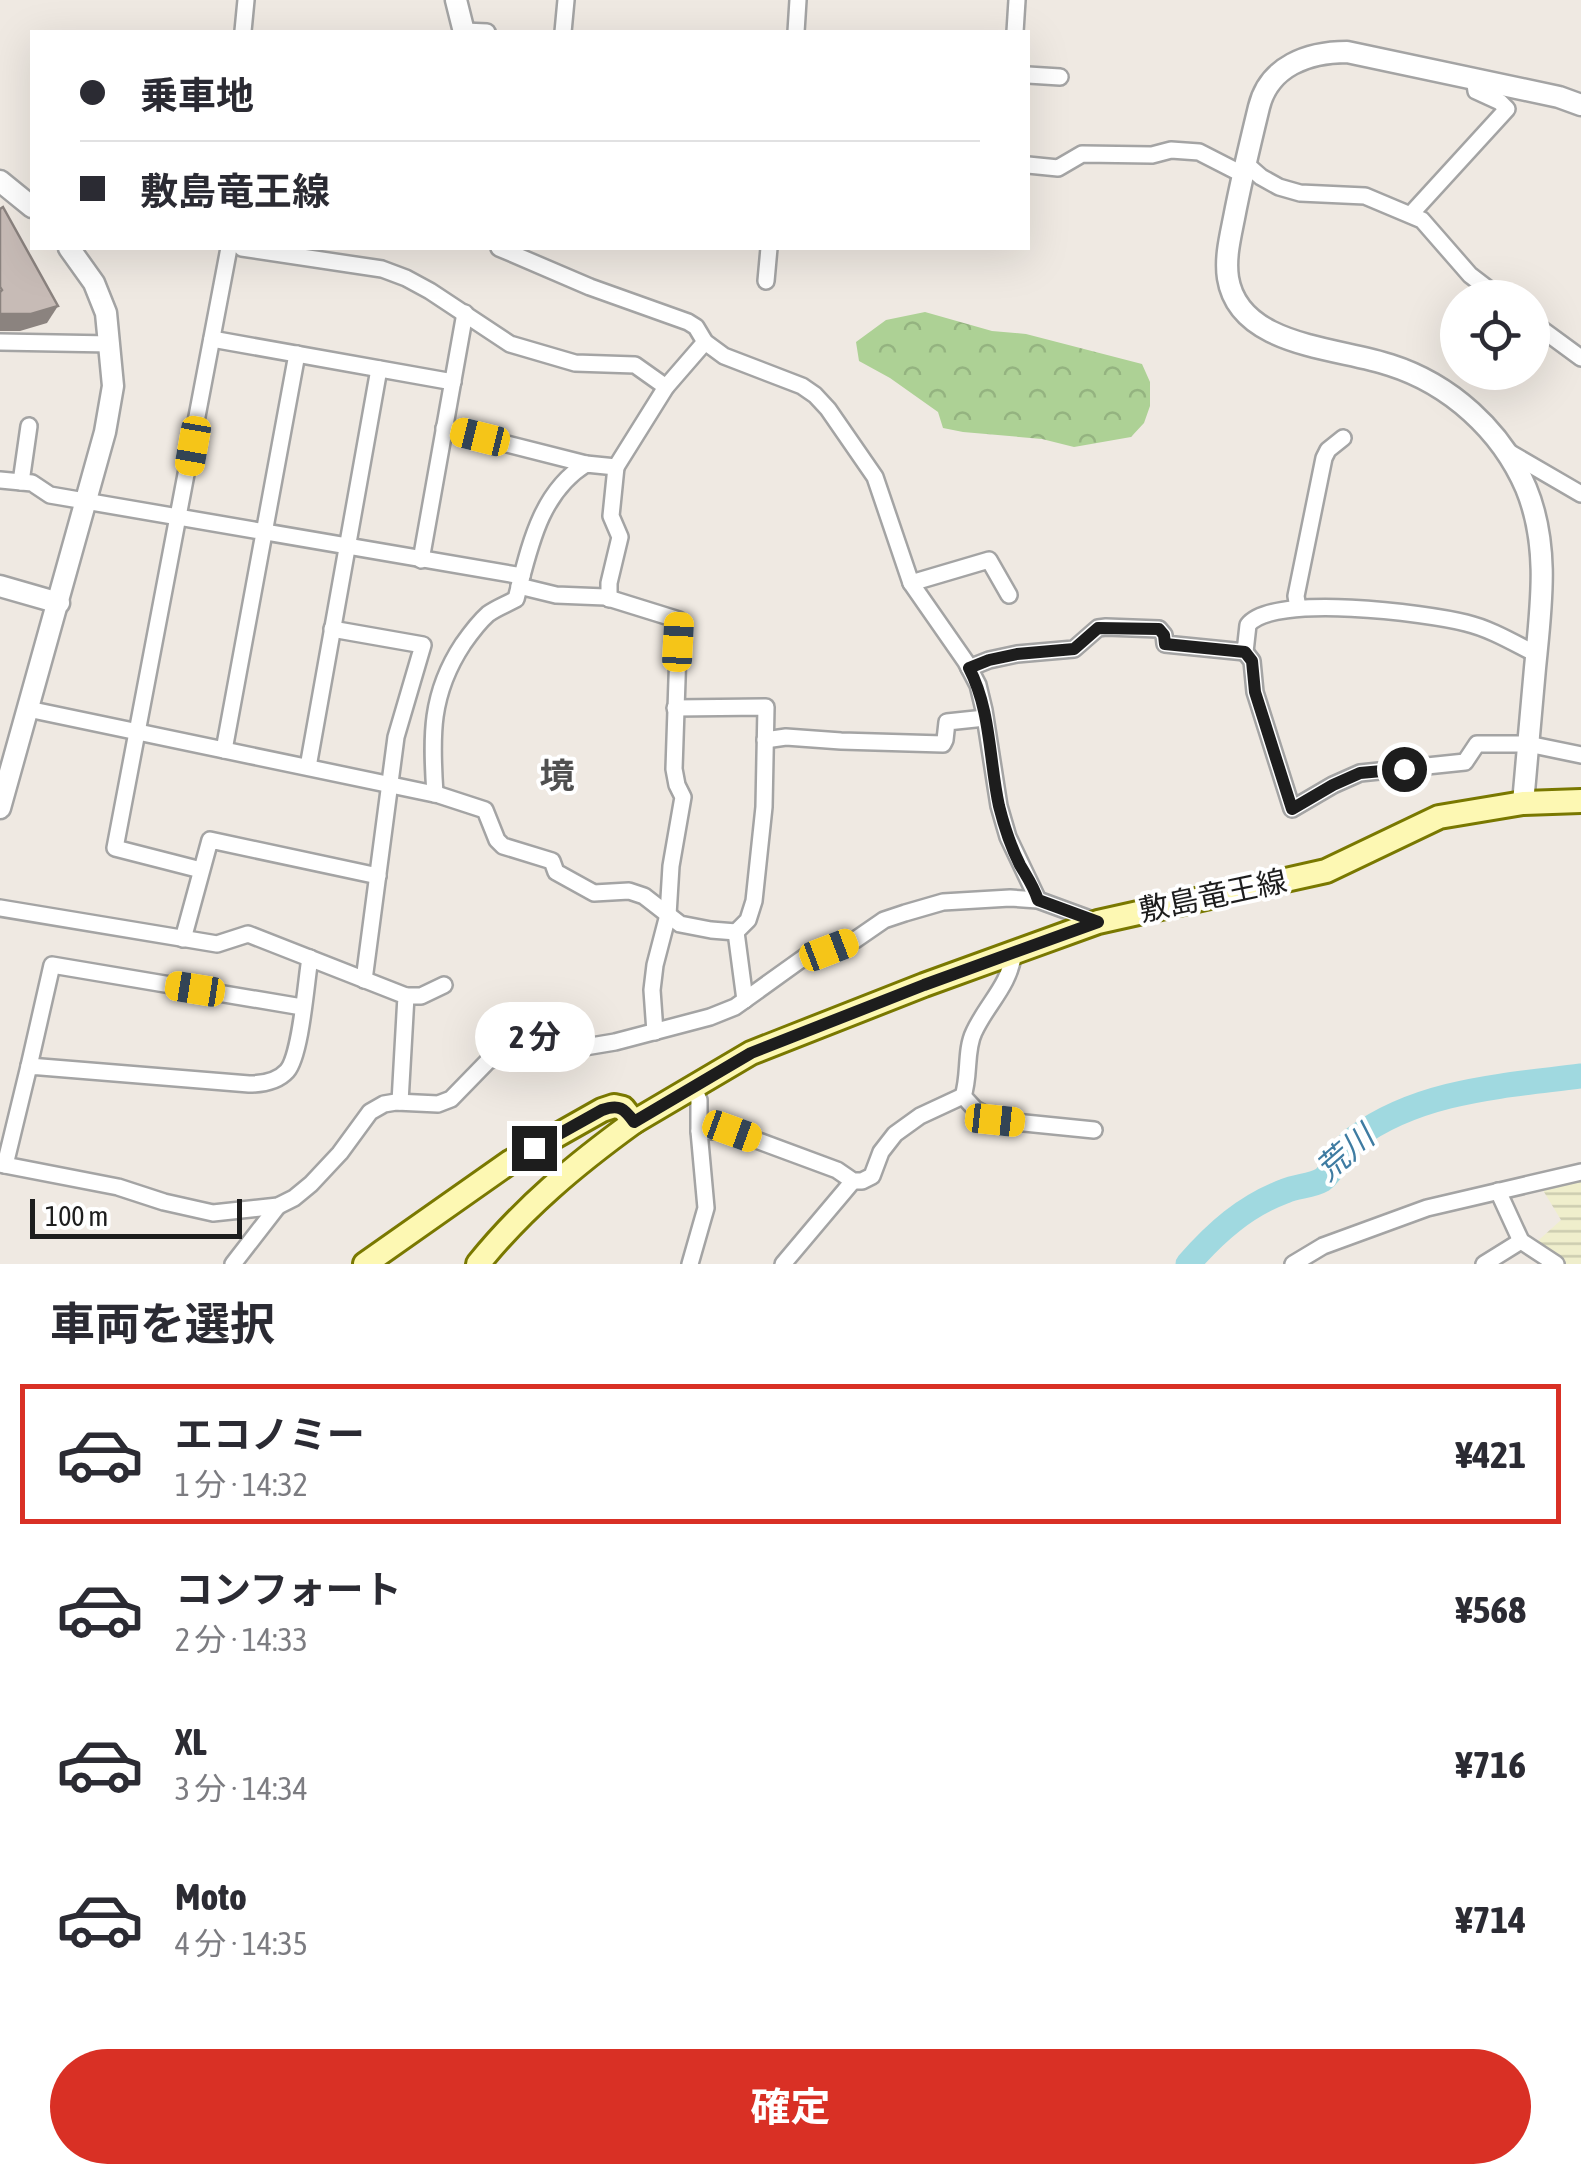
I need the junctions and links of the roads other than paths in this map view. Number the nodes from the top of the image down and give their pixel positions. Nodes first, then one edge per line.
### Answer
1 (246, 0) edge
2 (456, 0) edge
3 (566, 0) edge
4 (798, 0) edge
5 (1017, 0) edge
6 (243, 30) edge
7 (464, 30) edge
8 (563, 30) edge
9 (796, 30) edge
10 (1015, 30) edge
11 (1030, 74) edge
12 (1060, 77) dead end
13 (1474, 78) junction
14 (1581, 104) edge
15 (1030, 165) edge
16 (1244, 169) junction
17 (0, 181) edge
18 (0, 200) edge
19 (30, 205) edge
20 (1410, 214) junction
21 (69, 250) edge
22 (229, 250) edge
23 (256, 250) edge
24 (504, 250) edge
25 (769, 250) edge
26 (1477, 280) edge
27 (766, 282) dead end
28 (465, 313) junction
29 (1550, 335) edge
30 (212, 339) junction
31 (0, 342) edge
32 (705, 342) junction
33 (110, 344) junction
34 (297, 354) junction
35 (1581, 358) edge
36 (378, 368) junction
37 (452, 382) junction
38 (666, 387) junction
39 (28, 426) dead end
40 (444, 428) junction
41 (1343, 438) dead end
42 (1504, 449) junction
43 (586, 464) junction
44 (616, 467) junction
45 (0, 480) edge
46 (21, 482) junction
47 (1581, 494) edge
48 (86, 501) junction
49 (180, 517) junction
50 (263, 532) junction
51 (347, 547) junction
52 (421, 560) junction
53 (521, 581) junction
54 (910, 583) junction
55 (0, 586) edge
56 (1008, 595) dead end
57 (609, 599) junction
58 (58, 603) junction
59 (1298, 608) junction
60 (332, 629) junction
61 (1245, 652) junction
62 (1536, 654) junction
63 (969, 668) junction
64 (675, 708) junction
65 (28, 709) junction
66 (986, 718) junction
67 (138, 732) junction
68 (765, 740) junction
69 (1528, 744) junction
70 (8, 747) edge
71 (224, 750) junction
72 (1581, 755) edge
73 (308, 768) junction
74 (390, 784) junction
75 (435, 794) junction
76 (1581, 801) edge
77 (1523, 803) junction
78 (0, 808) edge
79 (202, 870) junction
80 (378, 876) junction
81 (1038, 900) junction
82 (0, 908) edge
83 (668, 915) junction
84 (1098, 922) junction
85 (736, 932) junction
86 (183, 938) junction
87 (1014, 952) junction
88 (310, 958) junction
89 (364, 980) junction
90 (444, 985) dead end
91 (406, 996) junction
92 (746, 1000) junction
93 (302, 1007) junction
94 (655, 1032) junction
95 (29, 1066) junction
96 (693, 1086) junction
97 (963, 1096) junction
98 (400, 1102) junction
99 (634, 1122) junction
100 (1094, 1130) dead end
101 (699, 1131) junction
102 (2, 1164) edge
103 (1581, 1172) edge
104 (853, 1181) junction
105 (1498, 1190) junction
106 (278, 1206) junction
107 (1521, 1241) junction
108 (233, 1264) edge
109 (365, 1264) edge
110 (478, 1264) edge
111 (690, 1264) edge
112 (783, 1264) edge
113 (1293, 1264) edge
114 (1484, 1264) edge
115 (1556, 1264) edge

1 - 6 street
2 - 7 street
3 - 8 street
4 - 9 street
5 - 10 street
11 - 12 street
13 - 14 street
13 - 16 street
13 - 20 street
15 - 16 street
16 - 20 street
16 - 42 street
17 - 19 street
18 - 19 street
20 - 26 street
21 - 33 street
22 - 30 street
23 - 28 street
24 - 32 street
25 - 27 street
28 - 37 street
28 - 38 street
29 - 35 street
30 - 34 street
30 - 49 street
31 - 33 street
32 - 38 street
32 - 54 street
33 - 48 street
34 - 36 street
34 - 50 street
36 - 37 street
36 - 51 street
37 - 40 street
38 - 44 street
39 - 46 street
40 - 43 street
40 - 52 street
41 - 59 street
42 - 47 street
42 - 62 street
43 - 44 street
43 - 53 street
44 - 57 street
45 - 46 street
46 - 48 street
48 - 49 street
48 - 58 street
49 - 50 street
49 - 67 street
50 - 51 street
50 - 71 street
51 - 52 street
51 - 60 street
52 - 53 street
53 - 57 street
53 - 75 street
54 - 56 street
54 - 63 street
55 - 58 street
57 - 64 street
58 - 65 street
59 - 61 street
59 - 62 street
60 - 73 street
60 - 74 street
61 - 63 street
61 - 69 street
62 - 69 street
63 - 66 street
64 - 68 street
64 - 83 street
65 - 67 street
65 - 70 street
66 - 68 street
66 - 81 street
67 - 71 street
67 - 79 street
68 - 85 street
69 - 72 street
69 - 77 street
70 - 78 street
71 - 73 street
73 - 74 street
74 - 75 street
74 - 80 street
75 - 83 street
76 - 77 main road, 敷島竜王線
77 - 84 main road, 敷島竜王線
79 - 80 street
79 - 86 street
80 - 89 street
81 - 84 street
81 - 92 street
82 - 86 street
83 - 85 street
83 - 94 street
84 - 87 main road, 敷島竜王線
85 - 92 street
86 - 88 street
87 - 96 main road, 敷島竜王線
87 - 97 street
88 - 89 street
88 - 93 street
89 - 91 street
90 - 91 street
91 - 98 street
92 - 94 street
93 - 95 street
93 - 95 street
94 - 98 street
95 - 102 street
96 - 99 main road, 敷島竜王線
96 - 101 street
97 - 100 street
97 - 104 street
98 - 106 street
99 - 109 main road
99 - 110 main road, 敷島竜王線
101 - 104 street
101 - 111 street
102 - 106 street
103 - 105 street
104 - 112 street
105 - 107 street
105 - 113 street
106 - 108 street
107 - 114 street
107 - 115 street

